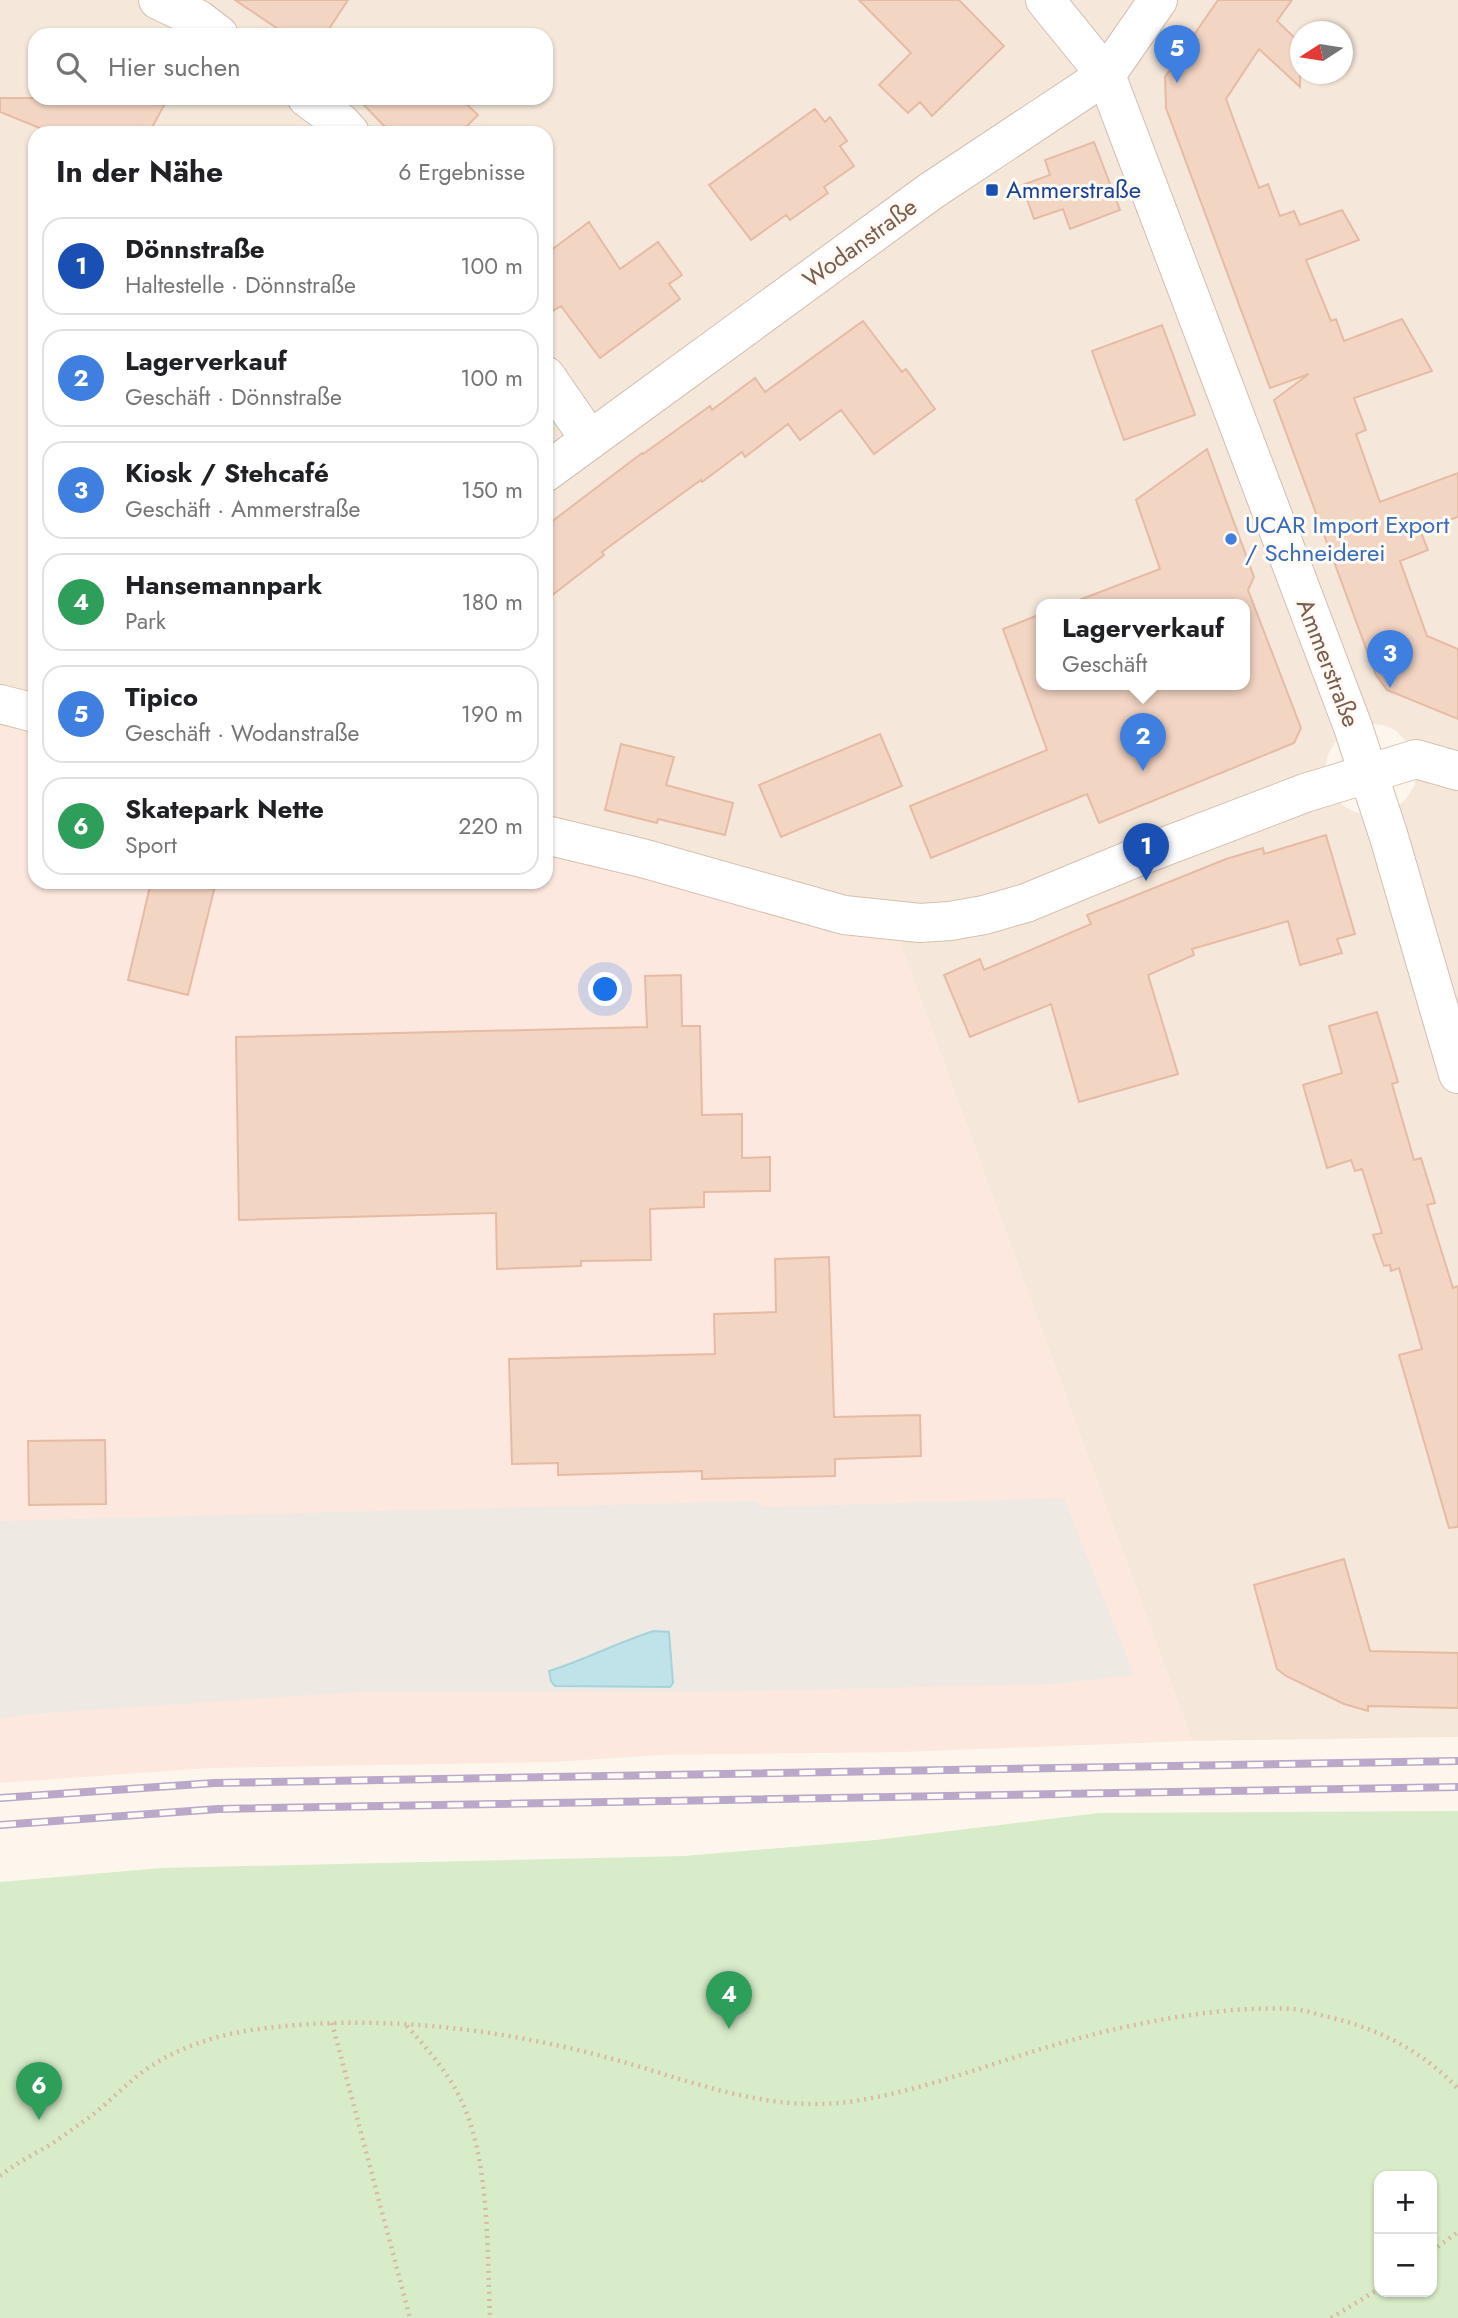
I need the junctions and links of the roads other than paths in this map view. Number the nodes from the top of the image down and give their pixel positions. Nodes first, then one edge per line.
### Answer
1 (158, 0) edge
2 (1045, 0) edge
3 (1158, 0) edge
4 (210, 28) edge
5 (1106, 75) junction
6 (316, 105) edge
7 (344, 126) edge
8 (553, 386) edge
9 (590, 440) junction
10 (553, 467) edge
11 (0, 704) edge
12 (28, 711) edge
13 (1458, 771) edge
14 (1368, 774) junction
15 (553, 837) edge
16 (1458, 1074) edge

1 - 4 street
2 - 5 street, Ammerstraße
3 - 5 street, Wodanstraße
5 - 9 street, Wodanstraße
5 - 14 street, Ammerstraße
6 - 7 street
8 - 9 street
9 - 10 street, Wodanstraße
11 - 12 street
13 - 14 street
14 - 15 street
14 - 16 street, Ammerstraße

